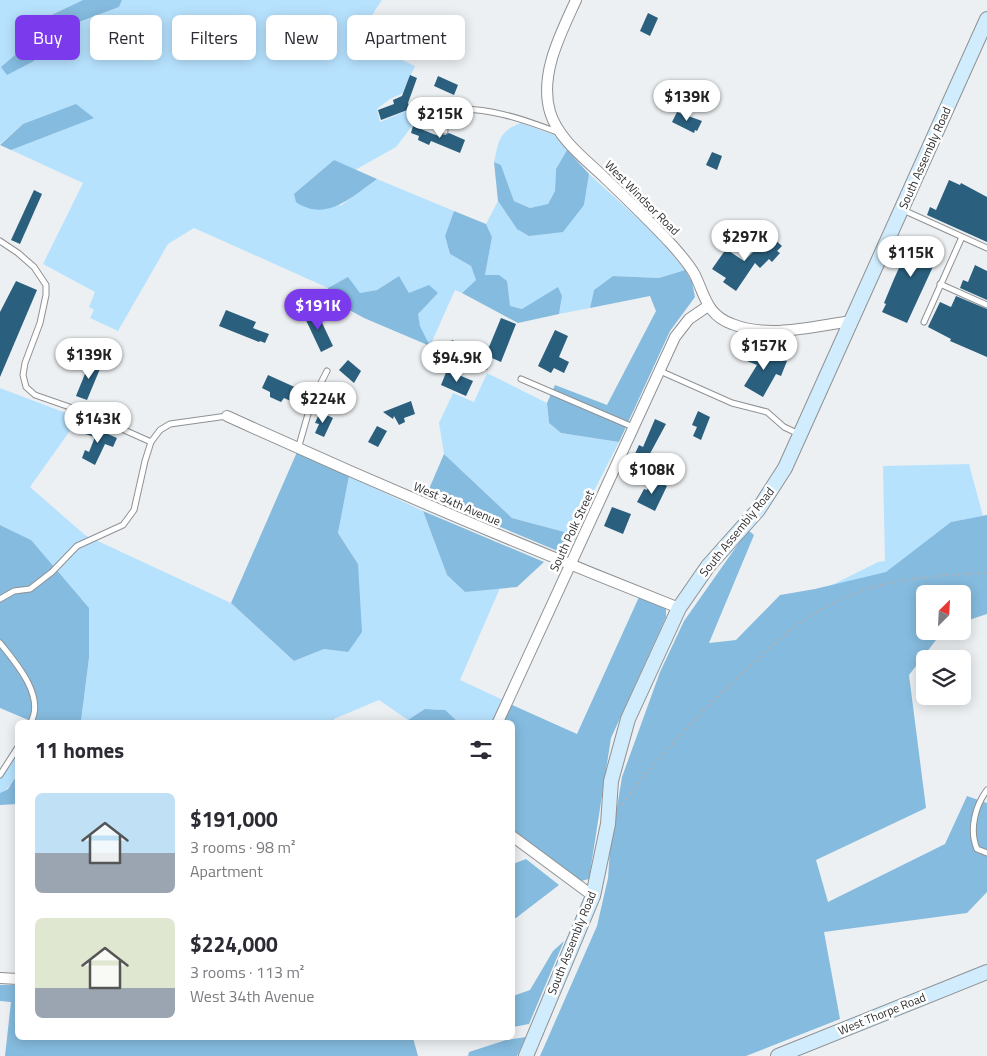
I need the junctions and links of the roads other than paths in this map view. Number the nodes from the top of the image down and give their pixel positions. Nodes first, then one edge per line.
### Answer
1 (576, 0) edge
2 (987, 19) edge
3 (445, 131) dead end
4 (560, 133) junction
5 (902, 210) junction
6 (962, 237) junction
7 (0, 241) edge
8 (987, 248) edge
9 (940, 284) junction
10 (987, 305) edge
11 (708, 306) junction
12 (852, 322) junction
13 (924, 322) dead end
14 (328, 371) dead end
15 (660, 372) junction
16 (521, 379) dead end
17 (227, 416) joint
18 (633, 427) junction
19 (801, 435) junction
20 (151, 442) junction
21 (298, 449) junction
22 (570, 565) junction
23 (0, 599) edge
24 (679, 608) junction
25 (0, 643) edge
26 (32, 720) edge
27 (499, 720) edge
28 (15, 752) edge
29 (0, 775) edge
30 (987, 790) edge
31 (515, 838) edge
32 (987, 853) edge
33 (592, 896) junction
34 (987, 972) edge
35 (0, 978) edge
36 (15, 979) edge
37 (526, 1056) edge
38 (778, 1056) edge

1 - 4 street, West Windsor Road
2 - 5 street, South Assembly Road
3 - 4 lane
4 - 11 street, West Windsor Road
5 - 6 lane
5 - 12 street, South Assembly Road
6 - 8 lane
6 - 9 lane
7 - 20 lane
9 - 10 lane
9 - 13 lane
11 - 12 street, West Windsor Road
11 - 15 street, South Polk Street
12 - 19 street, South Assembly Road
14 - 21 lane
15 - 18 street, South Polk Street
15 - 19 lane
16 - 18 lane
17 - 20 lane
17 - 21 street, West 34th Avenue
18 - 22 street, South Polk Street
19 - 24 street, South Assembly Road
20 - 23 lane
21 - 22 street, West 34th Avenue
22 - 24 street, West 34th Avenue
22 - 27 street, South Polk Street
24 - 33 street, South Assembly Road
25 - 26 lane
28 - 29 lane
30 - 32 lane
31 - 33 street
33 - 37 street, South Assembly Road
34 - 38 street, West Thorpe Road
35 - 36 street

